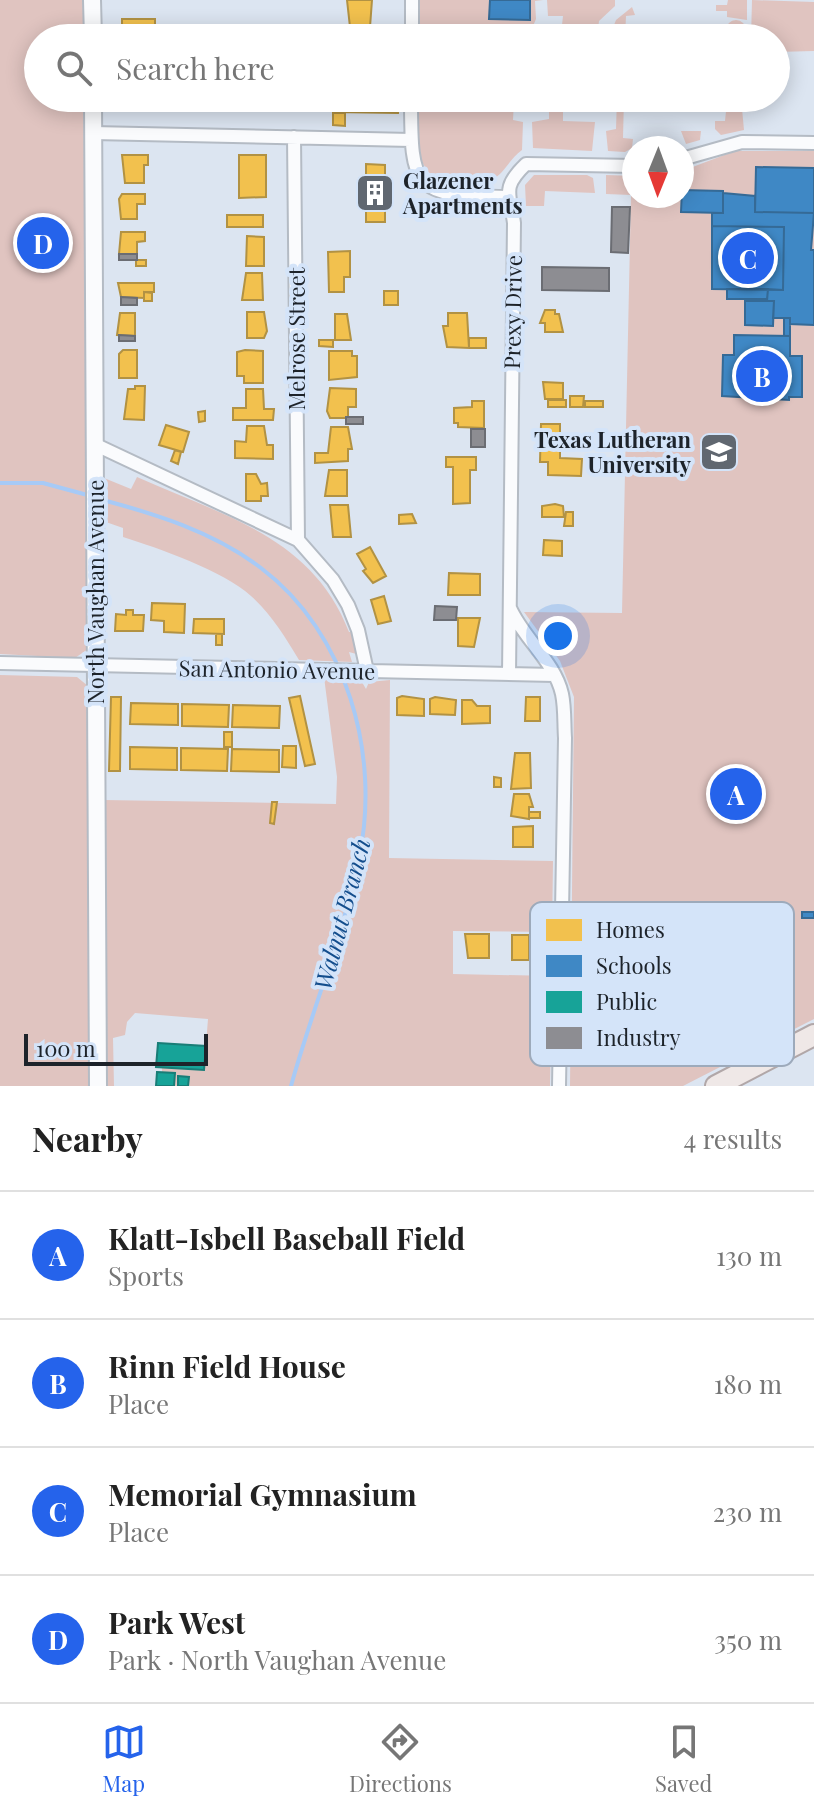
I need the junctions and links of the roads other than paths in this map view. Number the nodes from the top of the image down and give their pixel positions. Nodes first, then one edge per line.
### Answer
1 (92, 0) edge
2 (412, 0) edge
3 (93, 24) edge
4 (412, 24) edge
5 (93, 112) edge
6 (411, 112) edge
7 (93, 133) junction
8 (294, 137) junction
9 (411, 140) junction
10 (814, 143) edge
11 (694, 156) edge
12 (622, 166) edge
13 (508, 197) junction
14 (94, 450) junction
15 (298, 540) junction
16 (508, 604) junction
17 (0, 663) edge
18 (96, 666) junction
19 (367, 671) junction
20 (509, 674) junction
21 (554, 675) junction
22 (562, 902) edge
23 (814, 1035) edge
24 (794, 1045) edge
25 (559, 1066) edge
26 (754, 1066) edge
27 (98, 1086) edge
28 (559, 1086) edge
29 (716, 1086) edge

1 - 3 street
2 - 4 street
5 - 7 street, North Vaughan Avenue
6 - 9 street
7 - 8 street
7 - 14 street, North Vaughan Avenue
8 - 9 street
8 - 15 street, Melrose Street
9 - 13 street
10 - 11 street
12 - 13 street
13 - 16 street, Prexy Drive
14 - 15 street
14 - 18 street, North Vaughan Avenue
15 - 19 street
16 - 20 street, Prexy Drive
16 - 21 street
17 - 18 street, San Antonio Avenue
18 - 19 street, San Antonio Avenue
18 - 27 street, North Vaughan Avenue
19 - 20 street, San Antonio Avenue
20 - 21 street, San Antonio Avenue
21 - 22 street
23 - 24 main road
25 - 28 street
26 - 29 main road

